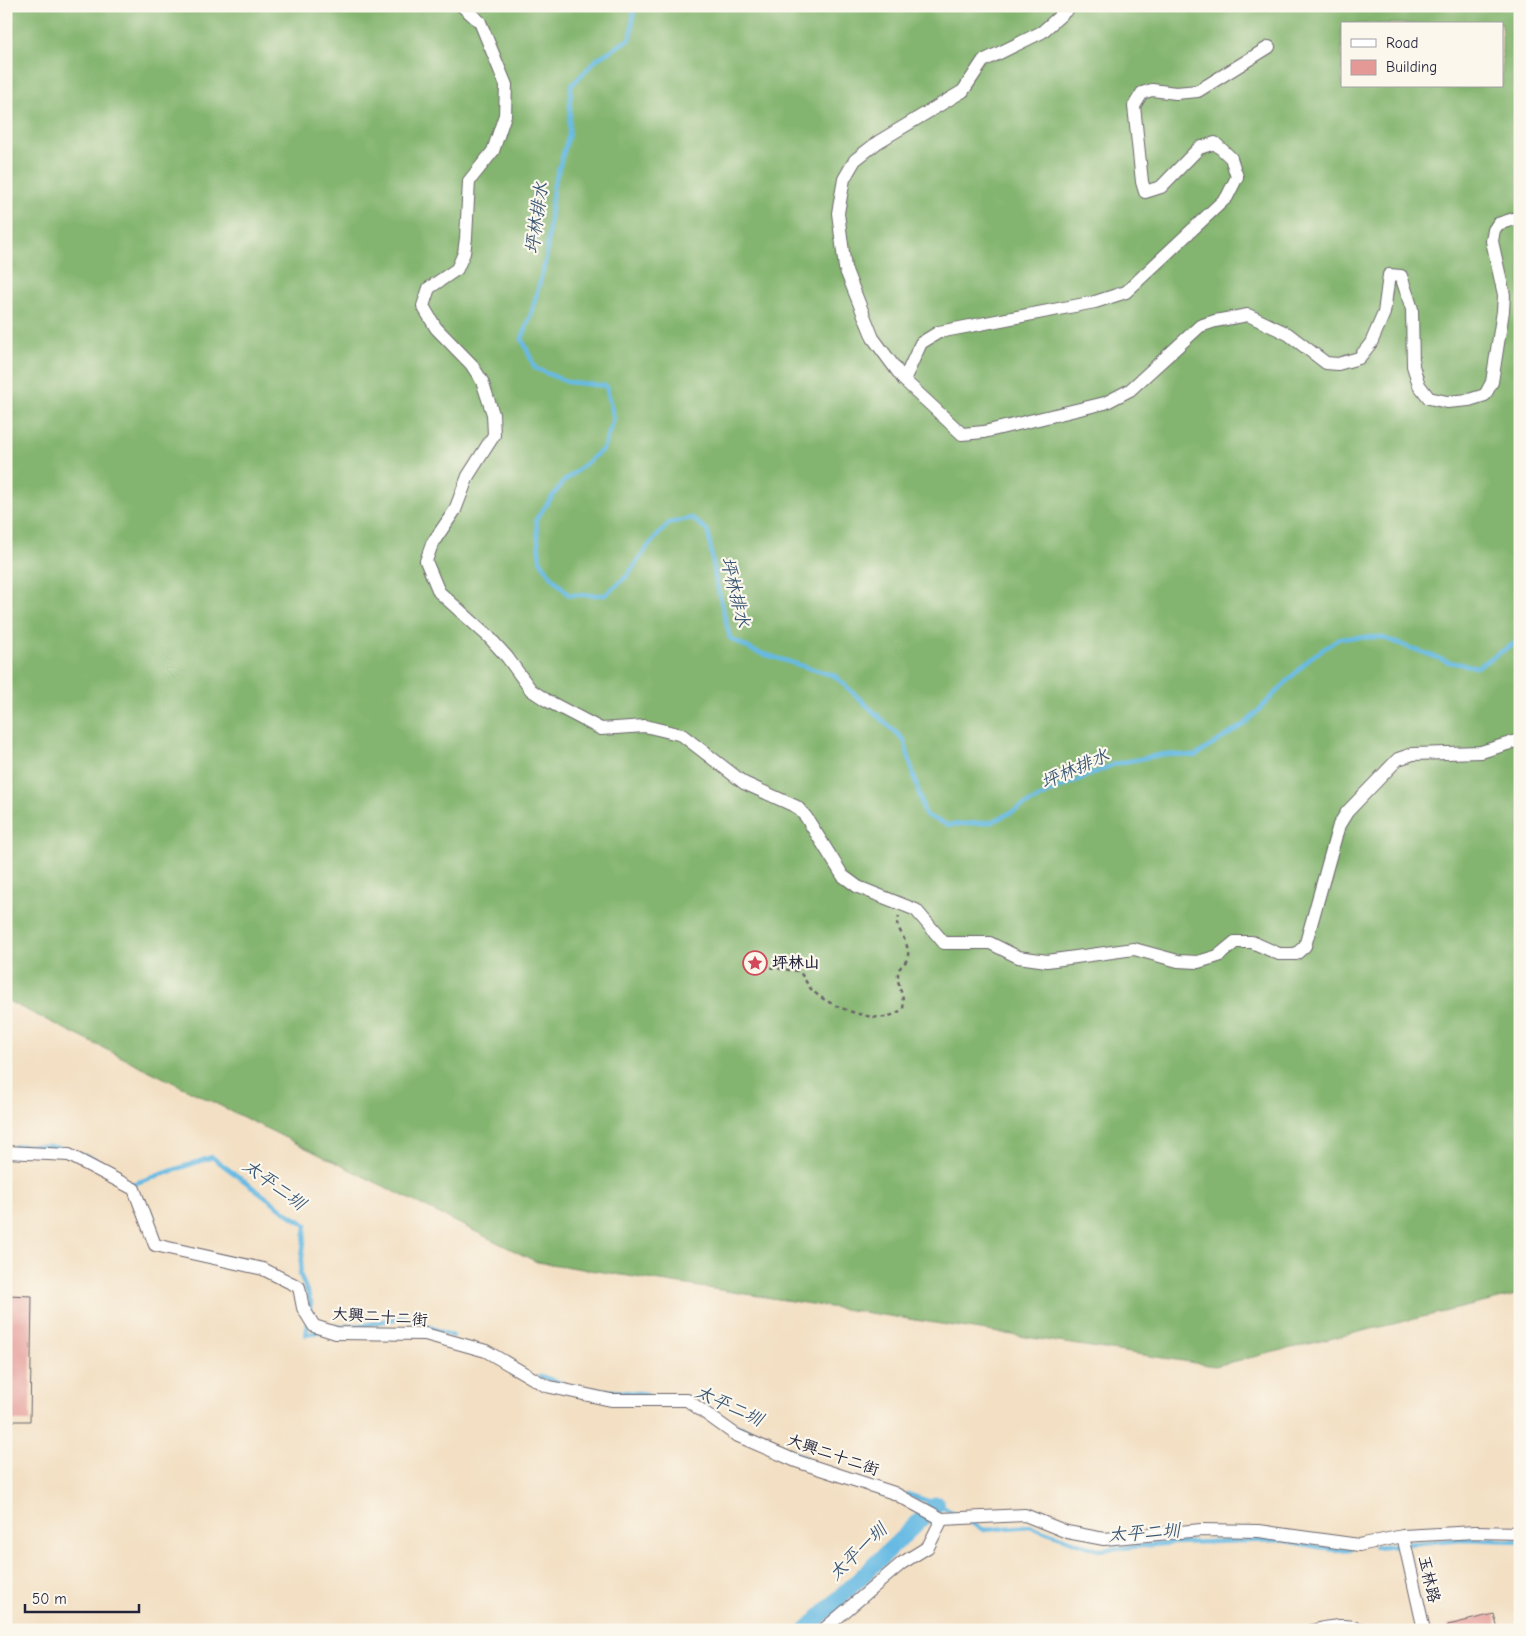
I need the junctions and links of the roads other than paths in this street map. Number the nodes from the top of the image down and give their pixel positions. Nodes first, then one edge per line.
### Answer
1 (462, 6) edge
2 (1071, 6) edge
3 (1269, 47) dead end
4 (1520, 217) edge
5 (904, 380) junction
6 (1520, 740) edge
7 (6, 1152) edge
8 (942, 1519) junction
9 (1520, 1533) edge
10 (1402, 1536) junction
11 (824, 1630) edge
12 (1303, 1630) edge
13 (1368, 1630) edge
14 (1424, 1630) edge

1 - 6 street
2 - 5 street
3 - 5 street
4 - 5 street
7 - 8 street, 大興二十二街
8 - 10 street
8 - 11 street
9 - 10 street
10 - 14 street, 玉林路
12 - 13 lane

